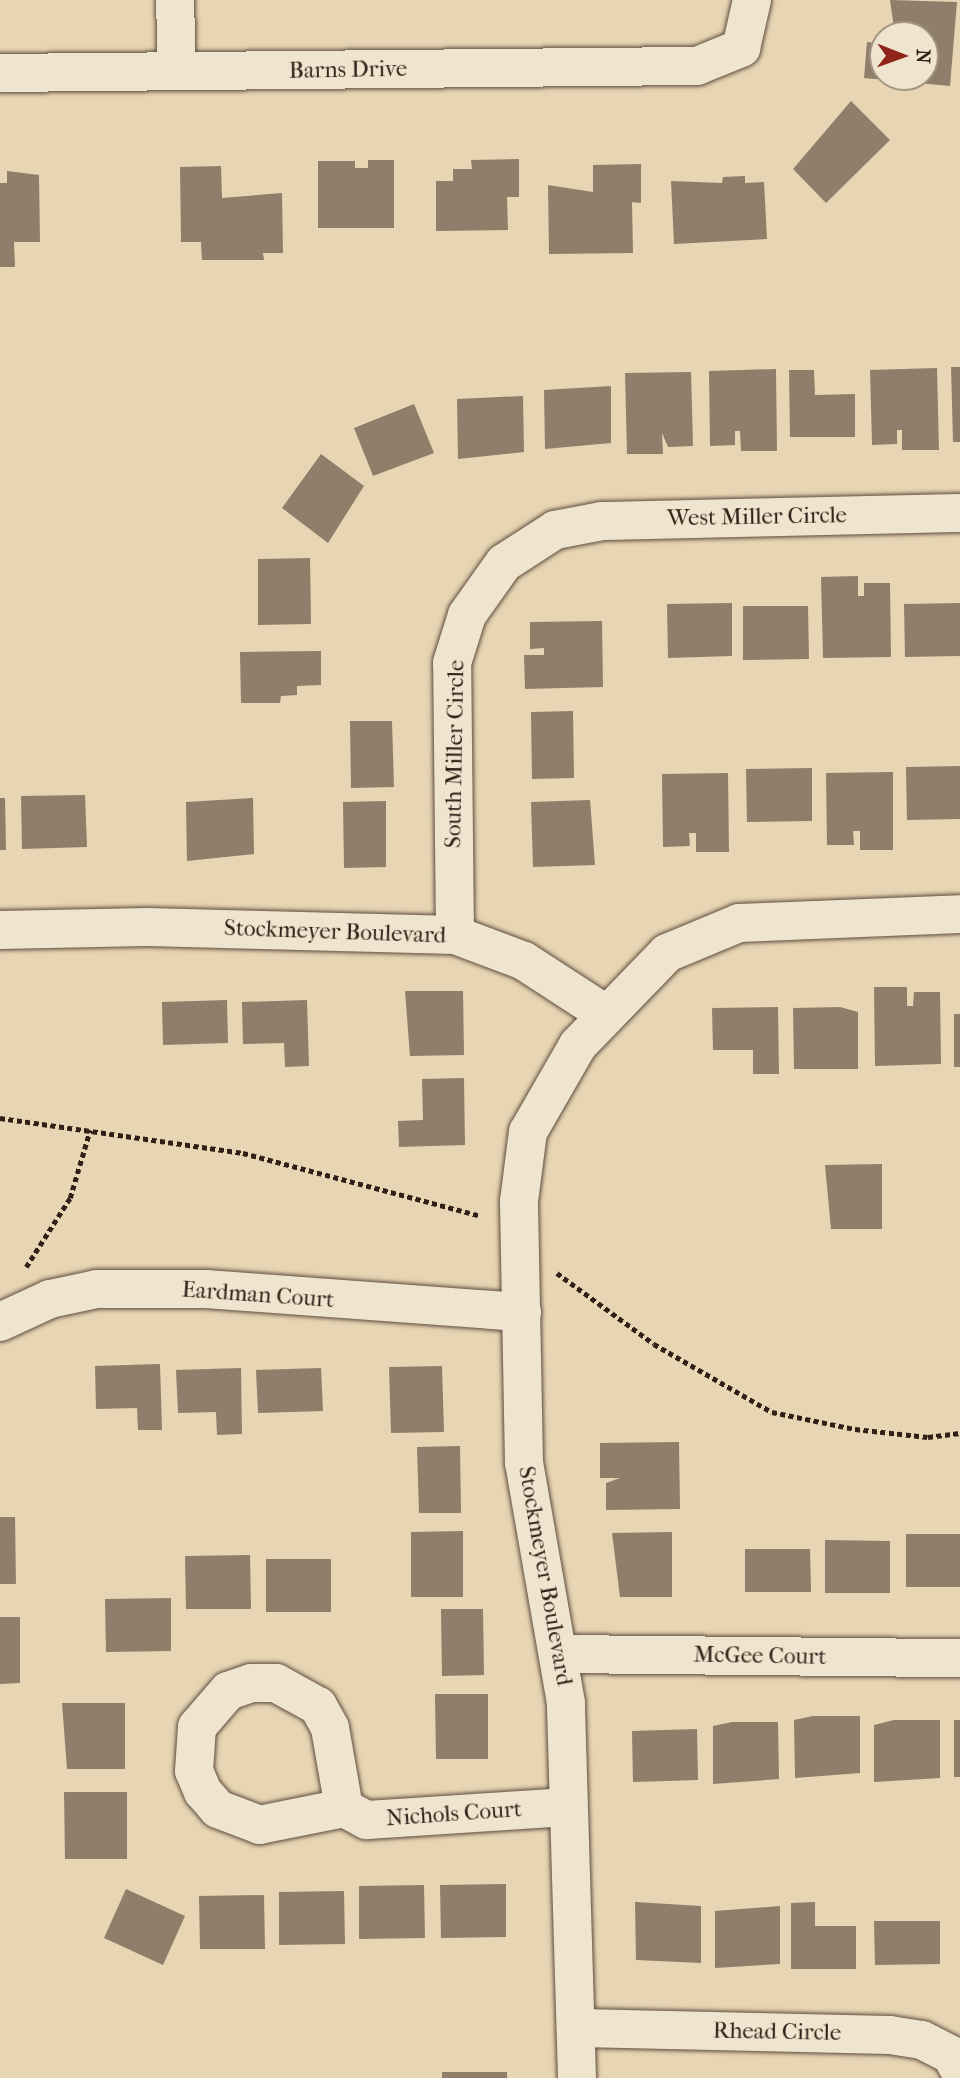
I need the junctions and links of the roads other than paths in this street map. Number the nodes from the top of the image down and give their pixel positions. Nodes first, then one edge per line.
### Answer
1 (175, 0) edge
2 (752, 0) edge
3 (177, 71) junction
4 (0, 73) edge
5 (960, 513) edge
6 (555, 530) joint
7 (960, 914) edge
8 (0, 930) edge
9 (455, 935) junction
10 (604, 1013) junction
11 (522, 1312) junction
12 (7, 1318) edge
13 (561, 1654) junction
14 (960, 1658) edge
15 (568, 1807) junction
16 (344, 1808) dead end
17 (580, 2028) junction
18 (960, 2071) edge
19 (578, 2078) edge

1 - 3 street
2 - 3 street, Barns Drive
3 - 4 street, Barns Drive
5 - 6 street, West Miller Circle
6 - 9 street, South Miller Circle
7 - 10 street, Stockmeyer Boulevard
8 - 9 street, Stockmeyer Boulevard
9 - 10 street, Stockmeyer Boulevard
10 - 11 street, Stockmeyer Boulevard
11 - 12 street, Eardman Court
11 - 13 street, Stockmeyer Boulevard
13 - 14 street, McGee Court
13 - 15 street, Stockmeyer Boulevard
15 - 16 street, Nichols Court
15 - 17 street, Stockmeyer Boulevard
17 - 18 street, Rhead Circle
17 - 19 street, Stockmeyer Boulevard

